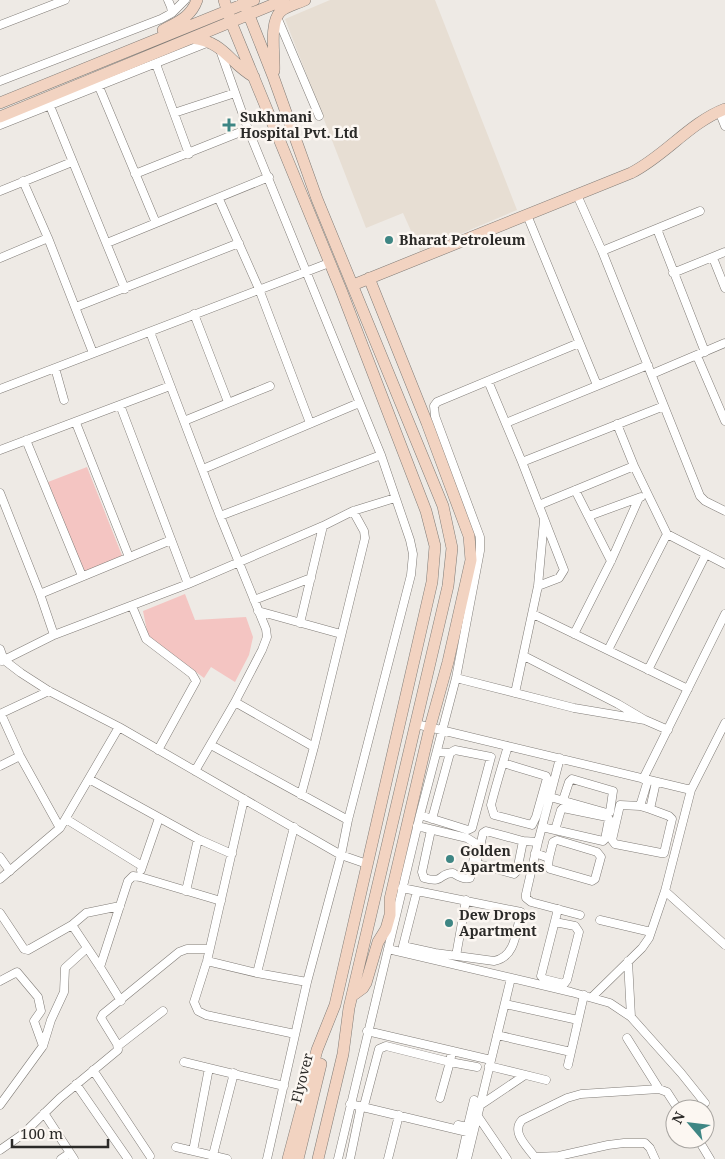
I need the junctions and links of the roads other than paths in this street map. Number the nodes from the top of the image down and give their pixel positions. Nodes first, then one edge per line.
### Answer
1 (65, 0) edge
2 (168, 0) edge
3 (185, 0) edge
4 (197, 0) edge
5 (284, 0) edge
6 (305, 0) edge
7 (248, 5) edge
8 (228, 11) edge
9 (172, 13) junction
10 (277, 17) junction
11 (0, 26) edge
12 (192, 38) junction
13 (149, 42) junction
14 (214, 44) junction
15 (156, 64) junction
16 (90, 67) junction
17 (273, 76) junction
18 (254, 77) junction
19 (1, 79) edge
20 (97, 82) junction
21 (235, 94) junction
22 (0, 103) edge
23 (50, 106) junction
24 (722, 110) edge
25 (174, 113) junction
26 (319, 116) dead end
27 (0, 117) edge
28 (0, 125) edge
29 (725, 126) edge
30 (248, 129) junction
31 (189, 154) junction
32 (72, 162) junction
33 (135, 174) junction
34 (269, 177) junction
35 (23, 181) junction
36 (0, 191) edge
37 (577, 195) junction
38 (219, 198) junction
39 (318, 199) junction
40 (306, 203) junction
41 (700, 211) dead end
42 (324, 215) junction
43 (527, 215) junction
44 (312, 220) junction
45 (156, 223) junction
46 (657, 229) junction
47 (48, 238) junction
48 (107, 243) junction
49 (239, 243) junction
50 (602, 251) junction
51 (725, 252) edge
52 (0, 258) edge
53 (713, 258) junction
54 (329, 263) junction
55 (306, 270) junction
56 (673, 273) junction
57 (369, 278) junction
58 (354, 285) junction
59 (725, 288) edge
60 (125, 289) junction
61 (259, 289) junction
62 (76, 307) junction
63 (194, 314) junction
64 (150, 332) junction
65 (579, 343) junction
66 (725, 343) edge
67 (93, 353) junction
68 (701, 354) junction
69 (648, 365) junction
70 (55, 368) junction
71 (652, 374) junction
72 (488, 381) junction
73 (597, 385) junction
74 (170, 386) junction
75 (270, 386) dead end
76 (0, 390) edge
77 (398, 396) junction
78 (64, 400) dead end
79 (384, 401) junction
80 (228, 402) junction
81 (359, 403) junction
82 (120, 405) junction
83 (664, 406) junction
84 (184, 421) junction
85 (725, 421) edge
86 (76, 423) junction
87 (310, 423) junction
88 (506, 423) junction
89 (617, 424) junction
90 (26, 440) junction
91 (0, 450) edge
92 (381, 455) junction
93 (522, 462) junction
94 (634, 466) junction
95 (203, 469) junction
96 (575, 490) junction
97 (0, 493) edge
98 (648, 494) junction
99 (395, 498) junction
100 (639, 498) junction
101 (539, 505) junction
102 (353, 511) junction
103 (725, 511) edge
104 (220, 516) junction
105 (588, 516) junction
106 (544, 518) junction
107 (323, 526) junction
108 (667, 534) junction
109 (171, 540) junction
110 (705, 556) junction
111 (129, 557) junction
112 (611, 561) junction
113 (239, 562) junction
114 (725, 564) edge
115 (82, 576) junction
116 (311, 578) junction
117 (188, 584) junction
118 (538, 586) junction
119 (40, 594) junction
120 (254, 600) junction
121 (132, 606) junction
122 (258, 611) junction
123 (533, 614) junction
124 (725, 614) edge
125 (300, 623) junction
126 (341, 634) junction
127 (574, 634) junction
128 (54, 635) junction
129 (0, 649) edge
130 (608, 650) junction
131 (524, 656) junction
132 (2, 661) edge
133 (648, 670) junction
134 (456, 678) junction
135 (688, 689) junction
136 (50, 691) junction
137 (515, 693) junction
138 (235, 702) junction
139 (0, 714) edge
140 (645, 720) junction
141 (725, 723) edge
142 (416, 724) junction
143 (119, 727) junction
144 (430, 727) junction
145 (668, 730) junction
146 (443, 731) junction
147 (211, 745) junction
148 (314, 746) junction
149 (508, 746) junction
150 (158, 750) junction
151 (437, 752) junction
152 (450, 753) junction
153 (20, 756) junction
154 (560, 758) junction
155 (502, 763) junction
156 (0, 766) edge
157 (194, 771) junction
158 (89, 779) junction
159 (645, 780) junction
160 (656, 782) junction
161 (691, 790) junction
162 (301, 794) junction
163 (550, 797) junction
164 (244, 799) junction
165 (563, 800) junction
166 (640, 806) junction
167 (650, 809) junction
168 (420, 815) junction
169 (159, 818) junction
170 (66, 819) junction
171 (432, 819) junction
172 (348, 820) junction
173 (417, 826) junction
174 (294, 827) junction
175 (542, 827) junction
176 (60, 828) junction
177 (431, 830) junction
178 (555, 830) junction
179 (198, 839) junction
180 (523, 841) junction
181 (538, 842) junction
182 (535, 853) junction
183 (232, 854) junction
184 (341, 855) junction
185 (0, 857) edge
186 (549, 858) junction
187 (367, 864) junction
188 (142, 866) junction
189 (10, 872) junction
190 (140, 877) junction
191 (0, 879) edge
192 (402, 888) junction
193 (417, 890) junction
194 (186, 891) junction
195 (665, 891) junction
196 (466, 900) junction
197 (221, 901) junction
198 (120, 906) junction
199 (558, 909) junction
200 (0, 913) edge
201 (580, 915) dead end
202 (600, 920) dead end
203 (555, 922) junction
204 (72, 925) junction
205 (389, 929) junction
206 (651, 932) junction
207 (725, 945) edge
208 (87, 948) junction
209 (209, 949) junction
210 (388, 949) junction
211 (456, 956) junction
212 (207, 961) junction
213 (628, 961) junction
214 (100, 967) junction
215 (257, 973) junction
216 (511, 978) junction
217 (0, 981) edge
218 (307, 982) junction
219 (352, 996) junction
220 (588, 996) junction
221 (120, 1001) junction
222 (505, 1004) junction
223 (335, 1005) junction
224 (349, 1008) junction
225 (163, 1011) dead end
226 (631, 1016) junction
227 (578, 1020) junction
228 (367, 1031) junction
229 (295, 1034) junction
230 (497, 1034) junction
231 (627, 1038) dead end
232 (43, 1046) junction
233 (118, 1046) junction
234 (452, 1051) junction
235 (571, 1052) junction
236 (184, 1062) dead end
237 (450, 1062) junction
238 (490, 1063) junction
239 (568, 1065) dead end
240 (478, 1067) dead end
241 (209, 1068) junction
242 (93, 1070) junction
243 (234, 1073) junction
244 (525, 1075) junction
245 (546, 1080) dead end
246 (76, 1084) junction
247 (284, 1086) junction
248 (659, 1090) junction
249 (440, 1098) dead end
250 (672, 1099) edge
251 (701, 1099) edge
252 (351, 1101) junction
253 (477, 1103) junction
254 (363, 1104) junction
255 (0, 1105) edge
256 (44, 1113) junction
257 (399, 1115) junction
258 (477, 1115) junction
259 (176, 1147) dead end
260 (0, 1150) edge
261 (194, 1151) junction
262 (213, 1155) junction
263 (72, 1156) edge
264 (150, 1156) dead end
265 (469, 1157) edge
266 (536, 1158) edge
267 (61, 1159) edge
268 (128, 1159) edge
269 (227, 1159) edge
270 (268, 1159) edge
271 (288, 1159) edge
272 (298, 1159) edge
273 (312, 1159) edge
274 (318, 1159) edge
275 (338, 1159) edge
276 (350, 1159) edge
277 (388, 1159) edge
278 (461, 1159) edge
279 (507, 1159) edge
280 (655, 1159) edge

1 - 11 street
2 - 9 street
3 - 9 street
4 - 13 main road
5 - 7 main road
6 - 10 main road
7 - 8 main road
7 - 17 main road
8 - 12 main road
8 - 13 main road
8 - 18 main road
9 - 19 street
10 - 17 main road
10 - 26 street
12 - 14 main road
12 - 20 main road
13 - 16 main road
14 - 15 street
14 - 18 main road
14 - 21 street
15 - 20 street
15 - 25 street
16 - 20 street
16 - 22 main road
17 - 39 main road
18 - 40 main road
20 - 23 street
20 - 27 main road
20 - 33 street
21 - 25 street
21 - 30 street
23 - 28 street
23 - 32 street
24 - 29 street
24 - 37 main road
25 - 31 street
30 - 31 street
30 - 34 street
31 - 33 street
32 - 35 street
32 - 48 street
33 - 45 street
34 - 38 street
34 - 55 street
35 - 36 street
35 - 47 street
37 - 43 main road
37 - 50 street
38 - 45 street
38 - 49 street
39 - 40 main road
39 - 42 main road
40 - 44 main road
41 - 46 street
42 - 44 main road
42 - 58 main road
43 - 57 main road
43 - 65 street
44 - 54 main road
45 - 48 street
46 - 50 street
46 - 56 street
47 - 52 street
47 - 62 street
48 - 60 street
49 - 60 street
49 - 61 street
50 - 69 street
51 - 53 street
53 - 56 street
53 - 59 street
54 - 55 street
54 - 79 main road
55 - 61 street
55 - 81 street
56 - 68 street
57 - 58 main road
57 - 144 main road
58 - 77 main road
60 - 62 street
61 - 63 street
61 - 87 street
62 - 67 street
63 - 64 street
63 - 80 street
64 - 67 street
64 - 74 street
65 - 72 street
65 - 73 street
66 - 68 street
67 - 70 street
68 - 71 street
68 - 85 street
69 - 71 street
69 - 73 street
70 - 76 street
70 - 78 street
71 - 83 street
72 - 88 street
72 - 134 street
73 - 88 street
74 - 82 street
74 - 84 street
75 - 80 street
77 - 79 main road
77 - 142 main road
79 - 187 main road
80 - 84 street
81 - 87 street
81 - 92 street
82 - 86 street
82 - 109 street
83 - 89 street
83 - 103 street
84 - 95 street
86 - 90 street
86 - 111 street
87 - 95 street
88 - 93 street
89 - 93 street
89 - 94 street
90 - 91 street
90 - 115 street
92 - 99 street
92 - 104 street
93 - 101 street
94 - 96 street
94 - 98 street
95 - 104 street
96 - 101 street
96 - 105 street
97 - 119 street
98 - 100 street
98 - 108 street
99 - 102 street
99 - 172 street
100 - 105 street
100 - 112 street
101 - 106 street
102 - 107 street
102 - 126 street
104 - 113 street
105 - 112 street
106 - 118 street
106 - 118 street
107 - 113 street
107 - 116 street
108 - 110 street
108 - 130 street
109 - 111 street
109 - 117 street
110 - 114 street
110 - 133 street
111 - 115 street
112 - 127 street
113 - 117 street
113 - 120 street
115 - 119 street
116 - 120 street
116 - 125 street
117 - 121 street
118 - 123 street
119 - 128 street
120 - 122 street
121 - 128 street
121 - 150 street
122 - 125 street
122 - 138 street
123 - 127 street
123 - 131 street
124 - 135 street
125 - 126 street
126 - 148 street
127 - 130 street
128 - 132 street
129 - 132 street
130 - 133 street
131 - 137 street
131 - 140 street
132 - 136 street
133 - 135 street
134 - 137 street
134 - 146 street
135 - 145 street
136 - 139 street
136 - 143 street
137 - 140 street
138 - 147 street
138 - 148 street
139 - 153 street
140 - 145 street
141 - 161 street
142 - 144 street
142 - 219 main road
143 - 150 street
143 - 158 street
144 - 146 street
144 - 205 main road
145 - 159 street
146 - 149 street
146 - 151 street
147 - 157 street
147 - 162 street
148 - 162 street
149 - 154 street
149 - 155 street
150 - 157 street
151 - 152 street
151 - 168 street
152 - 171 street
152 - 171 street
153 - 156 street
153 - 176 street
154 - 159 street
154 - 163 street
155 - 155 street
157 - 164 street
158 - 169 street
158 - 170 street
159 - 160 street
159 - 166 street
160 - 161 street
160 - 167 street
161 - 195 street
162 - 172 street
163 - 165 street
163 - 175 street
164 - 174 street
164 - 183 street
165 - 165 street
166 - 167 street
166 - 167 street
168 - 171 street
168 - 173 street
169 - 179 street
169 - 188 street
170 - 176 street
170 - 188 street
172 - 184 street
173 - 177 street
173 - 192 street
174 - 184 street
174 - 215 street
175 - 178 street
175 - 181 street
176 - 189 street
177 - 177 street
178 - 178 street
179 - 183 street
179 - 194 street
180 - 180 street
180 - 181 street
181 - 182 street
182 - 186 street
182 - 199 street
183 - 197 street
184 - 187 street
184 - 218 street
185 - 189 street
186 - 186 street
187 - 223 main road
188 - 190 street
189 - 191 street
190 - 194 street
190 - 198 street
192 - 193 street
192 - 205 street
193 - 196 street
193 - 211 street
194 - 197 street
195 - 206 street
195 - 207 street
196 - 211 street
196 - 211 street
197 - 209 street
198 - 204 street
198 - 214 street
199 - 201 street
199 - 203 street
200 - 204 street
202 - 206 street
203 - 203 street
204 - 208 street
205 - 210 street
205 - 219 main road
206 - 213 street
208 - 214 street
208 - 232 street
209 - 212 street
209 - 221 street
210 - 216 street
210 - 228 street
212 - 215 street
212 - 229 street
213 - 220 street
213 - 226 street
214 - 221 street
215 - 218 street
216 - 220 street
216 - 222 street
217 - 232 street
218 - 229 street
219 - 224 main road
220 - 226 street
220 - 227 street
221 - 233 street
222 - 227 street
222 - 230 street
223 - 271 main road
223 - 272 main road, Flyover
224 - 273 main road, Flyover
224 - 274 main road
225 - 233 street
226 - 251 street
227 - 235 street
228 - 234 street
228 - 252 street
229 - 247 street
230 - 235 street
230 - 238 street
231 - 248 street
232 - 255 street
233 - 242 street
234 - 237 street
234 - 238 street
235 - 239 street
236 - 241 street
237 - 240 street
237 - 249 street
237 - 254 street
238 - 244 street
238 - 253 street
241 - 243 street
241 - 261 street
242 - 246 street
242 - 264 street
243 - 247 street
243 - 262 street
244 - 245 street
244 - 253 street
246 - 256 street
246 - 268 street
247 - 270 street
248 - 250 street
248 - 266 street
252 - 254 street
252 - 275 street
253 - 254 street
253 - 258 street
254 - 257 street
254 - 276 street
256 - 260 street
256 - 263 street
257 - 277 street
257 - 278 street
258 - 265 street
258 - 279 street
259 - 261 street
261 - 262 street
262 - 269 street
263 - 267 street
266 - 280 street

